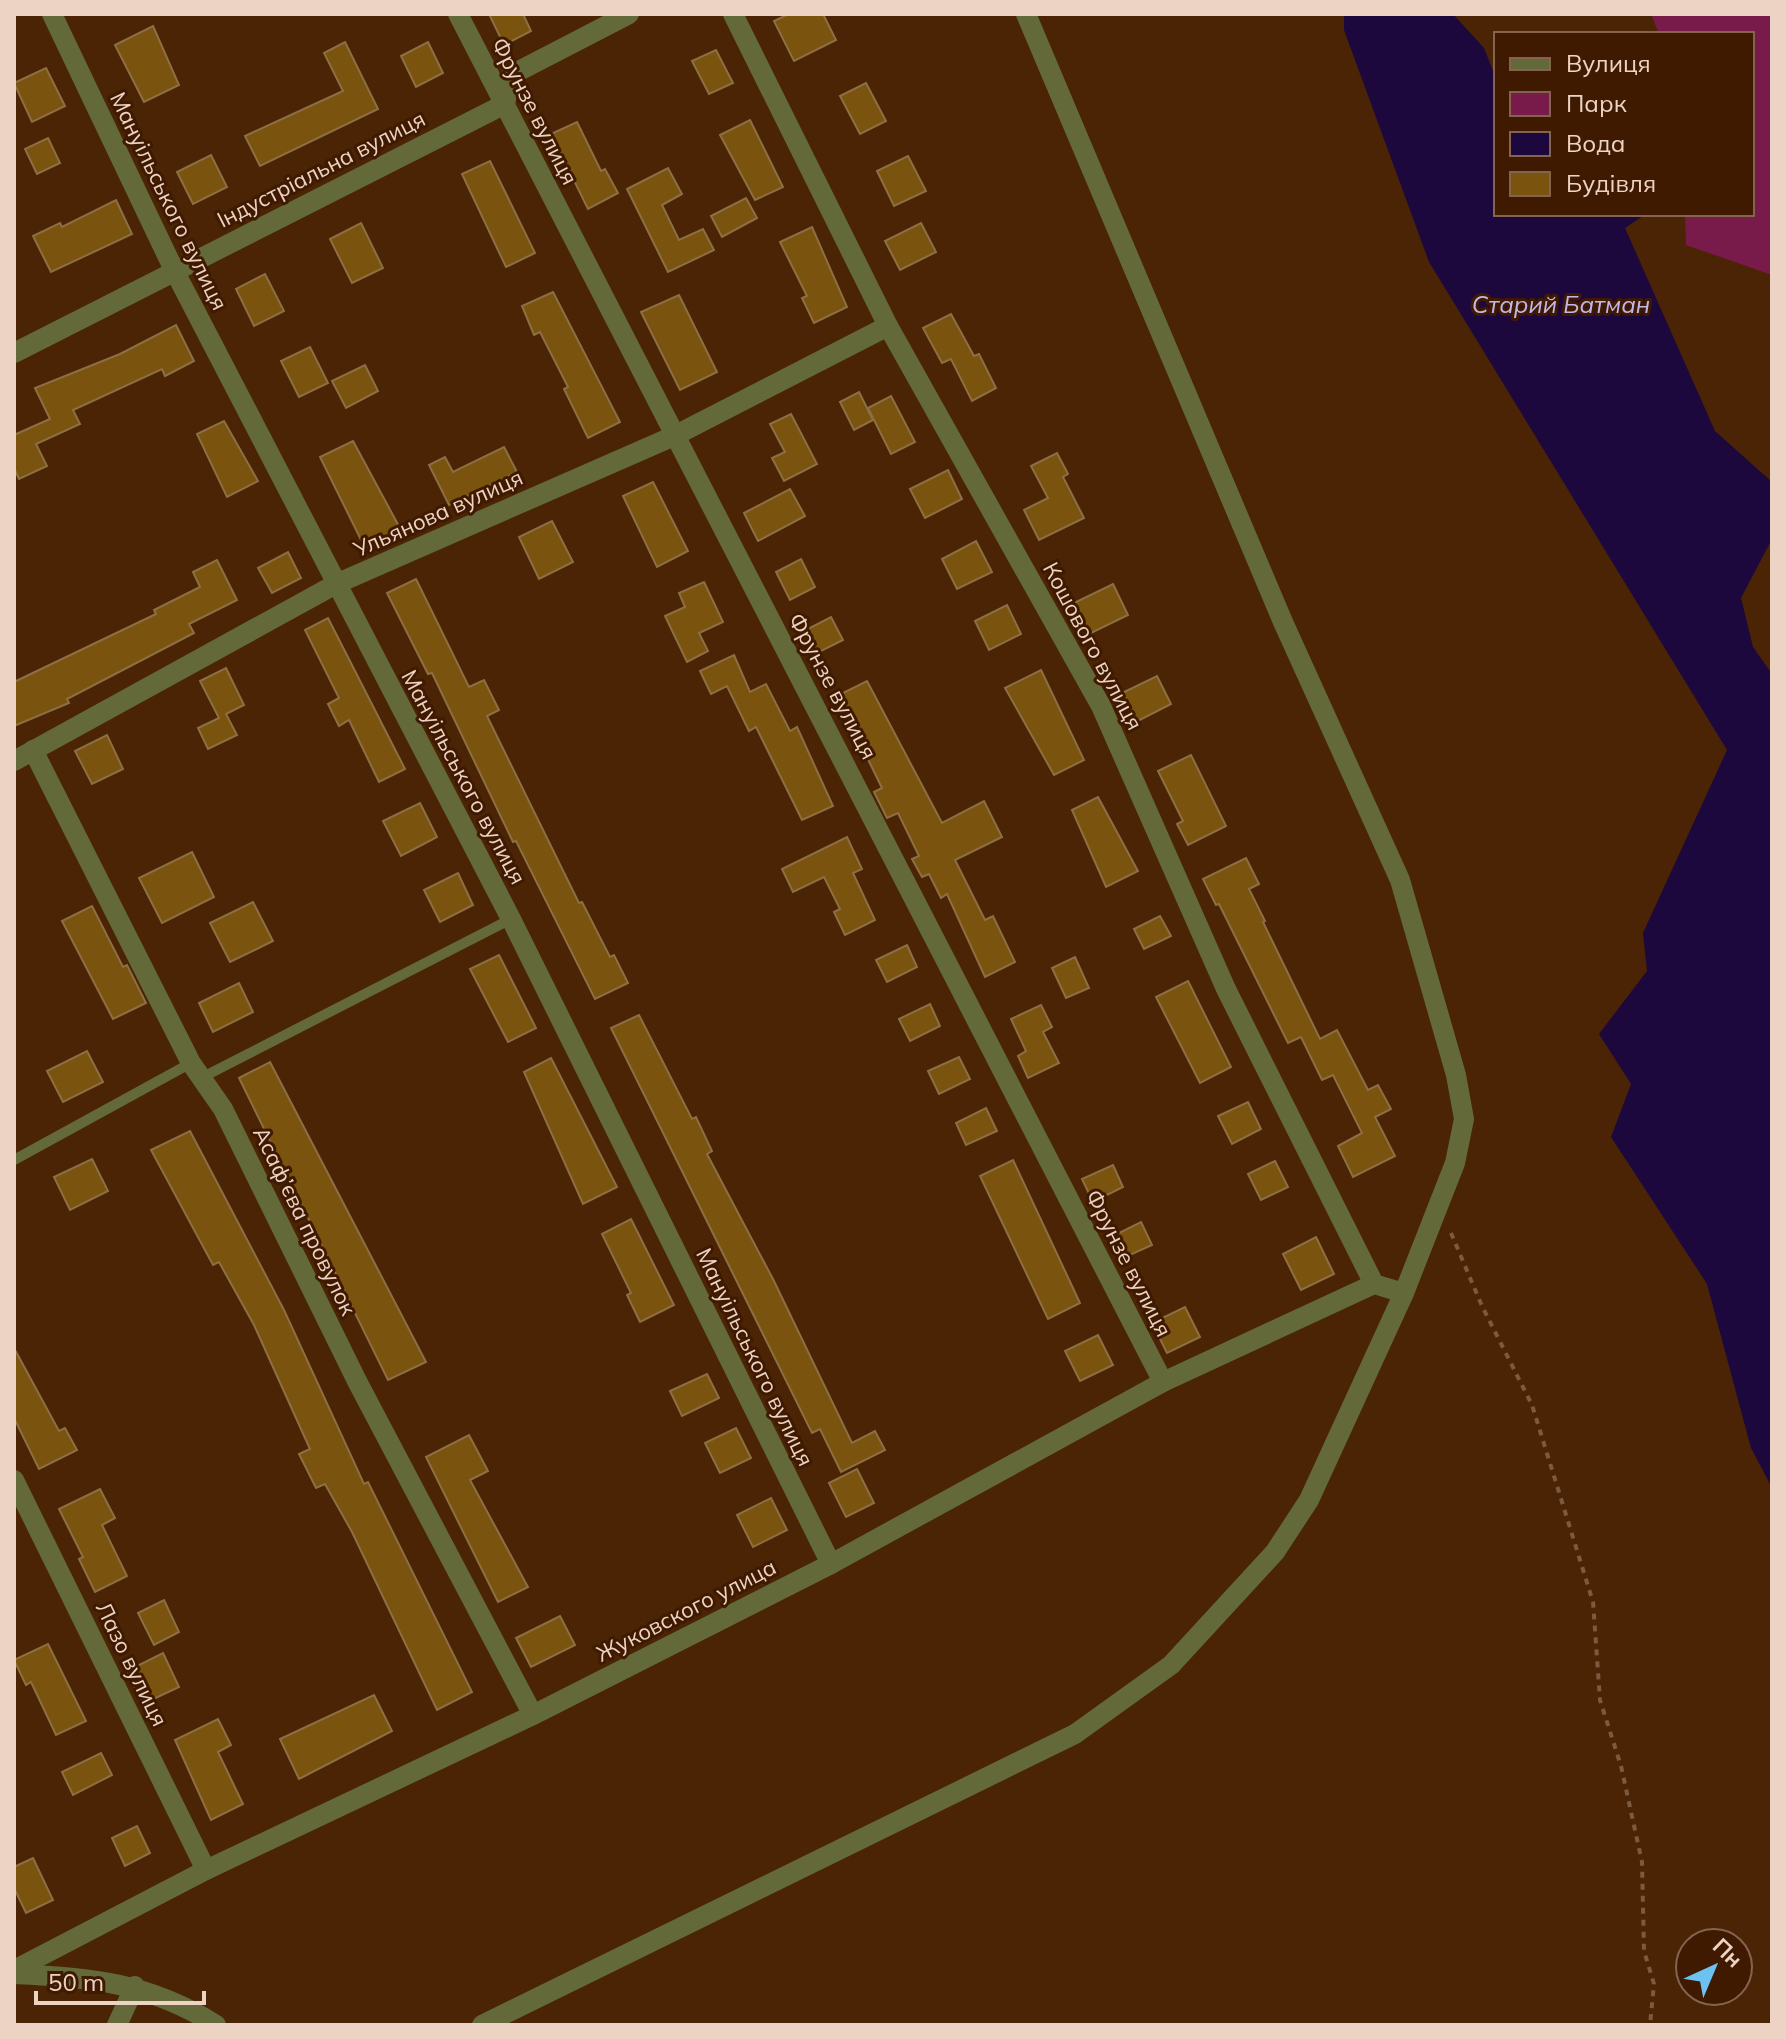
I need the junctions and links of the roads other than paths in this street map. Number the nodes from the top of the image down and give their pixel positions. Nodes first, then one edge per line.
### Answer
1 (52, 14) edge
2 (458, 14) edge
3 (629, 14) edge
4 (733, 14) edge
5 (1026, 14) edge
6 (505, 104) junction
7 (174, 270) junction
8 (888, 326) junction
9 (14, 353) edge
10 (674, 436) junction
11 (336, 584) junction
12 (33, 750) junction
13 (14, 761) edge
14 (511, 919) junction
15 (196, 1070) junction
16 (14, 1160) edge
17 (1374, 1284) junction
18 (1404, 1293) junction
19 (1163, 1382) junction
20 (14, 1480) edge
21 (831, 1564) junction
22 (533, 1715) junction
23 (206, 1870) junction
24 (14, 1972) edge
25 (135, 1986) junction
26 (187, 2016) edge
27 (117, 2025) edge
28 (216, 2025) edge
29 (482, 2025) edge

1 - 7 street, Мануільського вулиця
2 - 6 street, Фрунзе вулиця
3 - 6 street
4 - 8 street, Кошового вулиця
5 - 18 street
6 - 7 street, Індустріальна вулиця
6 - 10 street, Фрунзе вулиця
7 - 9 street, Індустріальна вулиця
7 - 11 street, Мануільського вулиця
8 - 10 street, Ульянова вулиця
8 - 17 street, Кошового вулиця
10 - 11 street, Ульянова вулиця
10 - 19 street, Фрунзе вулиця
11 - 12 street, Ульянова вулиця
11 - 14 street, Мануільського вулиця
12 - 13 street, Ульянова вулиця
12 - 15 street, Асаф’єва провулок
14 - 15 lane
14 - 21 street, Мануільського вулиця
15 - 16 lane
15 - 22 street, Асаф’єва провулок
17 - 18 street
17 - 19 street, Жуковского улица
18 - 29 street
19 - 21 street, Жуковского улица
20 - 23 street, Лазо вулиця
21 - 22 street, Жуковского улица
22 - 23 street, Жуковского улица
23 - 24 street, Жуковского улица
24 - 25 street
25 - 26 street
25 - 27 street
26 - 28 street

